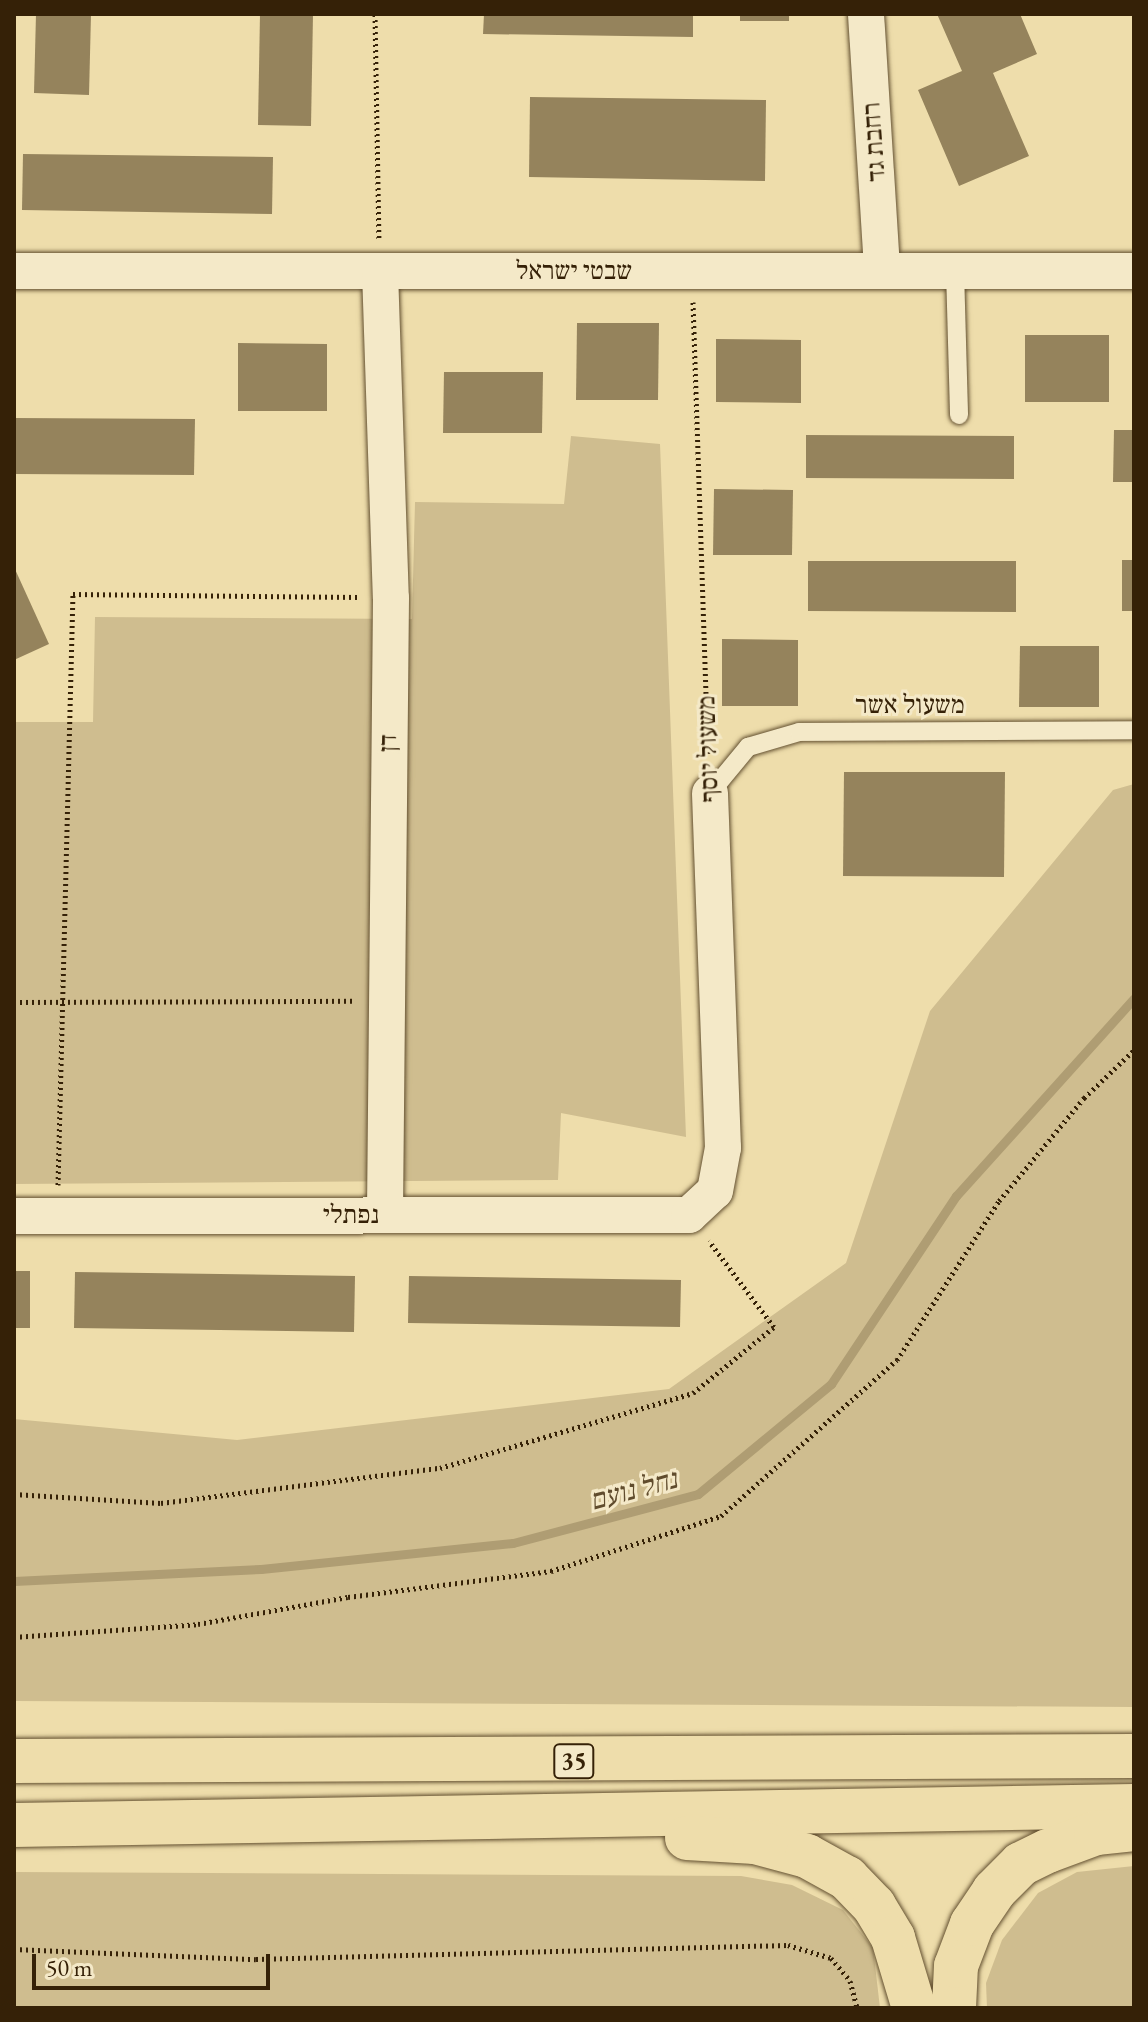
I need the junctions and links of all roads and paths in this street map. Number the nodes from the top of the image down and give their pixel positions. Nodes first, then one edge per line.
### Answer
1 (375, 14) edge
2 (866, 14) edge
3 (692, 270) junction
4 (955, 270) junction
5 (14, 271) edge
6 (380, 271) junction
7 (882, 271) junction
8 (1134, 271) edge
9 (959, 415) dead end
10 (391, 598) junction
11 (1134, 730) edge
12 (710, 793) junction
13 (63, 1001) junction
14 (383, 1001) junction
15 (14, 1002) edge
16 (1134, 1050) edge
17 (58, 1214) junction
18 (385, 1215) junction
19 (689, 1215) junction
20 (14, 1216) edge
21 (14, 1494) edge
22 (14, 1637) edge
23 (1134, 1756) edge
24 (14, 1761) edge
25 (1134, 1806) edge
26 (305, 1818) junction
27 (14, 1825) edge
28 (1134, 1829) edge
29 (14, 1949) edge
30 (857, 2008) edge
31 (914, 2008) edge
32 (954, 2008) edge

1 - 6 path
2 - 7 street, רחבת גד
3 - 6 street, שבטי ישראל
3 - 7 street, שבטי ישראל
3 - 12 path, משעול יוסף
4 - 7 street, שבטי ישראל
4 - 8 street, שבטי ישראל
4 - 9 lane
5 - 6 street, שבטי ישראל
6 - 10 street, דן
10 - 13 path
10 - 14 street, דן
11 - 12 lane, משעול אשר
12 - 19 street, משעול יוסף
13 - 14 path
13 - 15 path
13 - 17 path
14 - 18 street, דן
16 - 22 path
17 - 18 street, נפתלי
17 - 20 street, נפתלי
18 - 19 street, נפתלי
19 - 21 path
23 - 24 highway, 35
25 - 26 highway, 35
26 - 27 highway, 35
26 - 31 highway
28 - 32 highway
29 - 30 path

